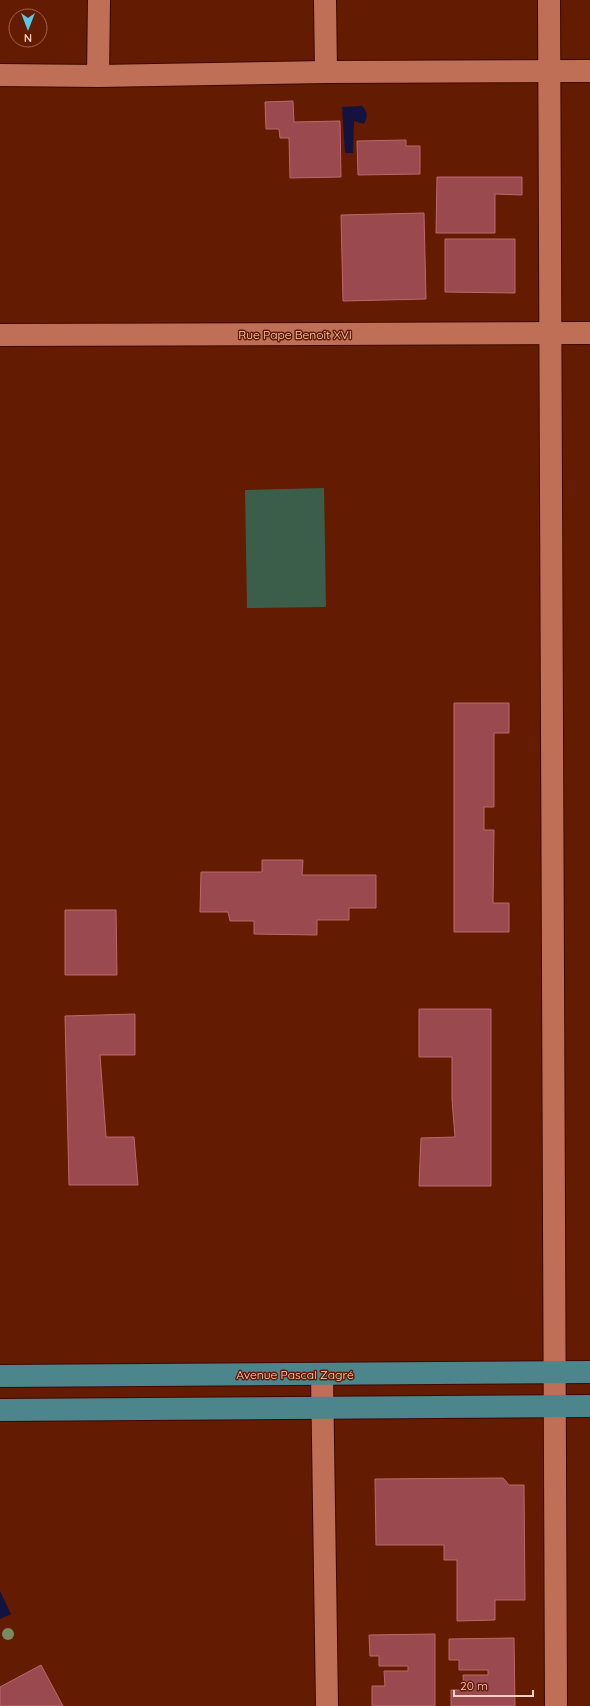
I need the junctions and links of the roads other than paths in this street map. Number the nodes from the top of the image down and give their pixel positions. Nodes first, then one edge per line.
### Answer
1 (99, 0) edge
2 (325, 0) edge
3 (549, 0) edge
4 (550, 71) junction
5 (590, 71) edge
6 (326, 72) junction
7 (0, 74) edge
8 (98, 76) junction
9 (550, 333) junction
10 (590, 333) edge
11 (0, 335) edge
12 (554, 1372) junction
13 (590, 1372) edge
14 (322, 1374) junction
15 (0, 1376) edge
16 (554, 1406) junction
17 (590, 1406) edge
18 (322, 1408) junction
19 (0, 1410) edge
20 (327, 1706) edge
21 (556, 1706) edge

1 - 8 street
2 - 6 street
3 - 4 street
4 - 5 street
4 - 6 street
4 - 9 street
6 - 8 street
7 - 8 street
9 - 10 street, Rue Pape Benoît XVI
9 - 11 street, Rue Pape Benoît XVI
9 - 12 street
12 - 13 main road, Avenue Pascal Zagré
12 - 14 main road, Avenue Pascal Zagré
12 - 16 street
14 - 15 main road, Avenue Pascal Zagré
14 - 18 street
16 - 17 main road
16 - 18 main road
16 - 21 street
18 - 19 main road
18 - 20 street

